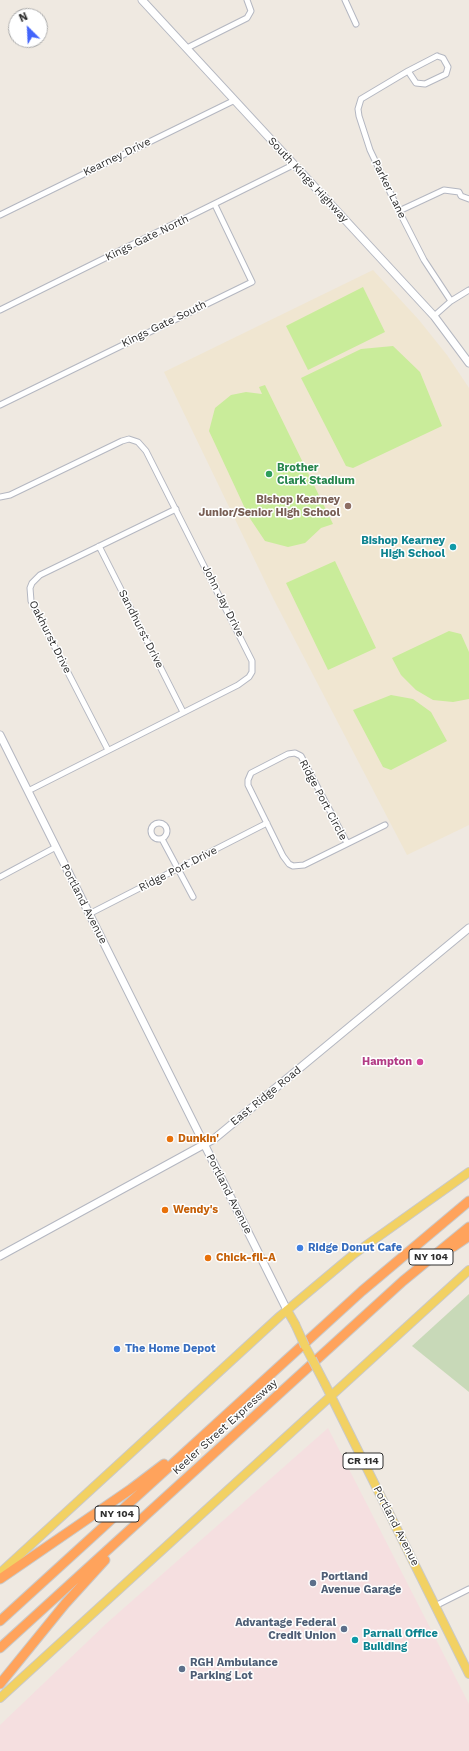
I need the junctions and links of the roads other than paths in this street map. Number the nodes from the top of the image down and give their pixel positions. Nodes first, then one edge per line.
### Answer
1 (142, 0) edge
2 (247, 0) edge
3 (345, 0) edge
4 (356, 24) dead end
5 (187, 48) junction
6 (408, 71) junction
7 (235, 100) junction
8 (293, 165) junction
9 (469, 199) edge
10 (215, 205) junction
11 (399, 211) junction
12 (0, 215) edge
13 (469, 290) edge
14 (451, 301) junction
15 (0, 310) edge
16 (434, 316) junction
17 (469, 363) edge
18 (0, 405) edge
19 (0, 497) edge
20 (176, 509) junction
21 (98, 546) junction
22 (183, 712) junction
23 (0, 735) edge
24 (108, 750) junction
25 (28, 791) junction
26 (267, 823) junction
27 (385, 825) dead end
28 (162, 839) dead end
29 (347, 843) junction
30 (56, 847) junction
31 (178, 869) junction
32 (0, 877) edge
33 (193, 897) dead end
34 (90, 914) junction
35 (469, 928) edge
36 (204, 1145) junction
37 (469, 1172) edge
38 (468, 1202) edge
39 (469, 1227) edge
40 (469, 1236) edge
41 (0, 1256) edge
42 (469, 1270) edge
43 (395, 1289) junction
44 (287, 1310) junction
45 (330, 1396) junction
46 (235, 1406) junction
47 (193, 1472) junction
48 (0, 1573) edge
49 (0, 1579) edge
50 (469, 1589) edge
51 (435, 1606) junction
52 (0, 1621) edge
53 (0, 1648) edge
54 (469, 1674) edge
55 (0, 1684) edge
56 (0, 1698) edge

1 - 5 main road, South Kings Highway
2 - 5 street
3 - 4 street
5 - 7 main road, South Kings Highway
6 - 6 street, Parker Lane
6 - 11 street, Parker Lane
7 - 8 main road, South Kings Highway
7 - 12 street, Kearney Drive
8 - 10 street, Kings Gate North
8 - 16 main road, South Kings Highway
9 - 11 street
10 - 15 street, Kings Gate North
10 - 18 street, Kings Gate South
11 - 14 street, Parker Lane
13 - 14 street
14 - 16 street
16 - 17 main road, South Kings Highway
19 - 20 street, John Jay Drive
20 - 21 street, Oakhurst Drive
20 - 22 street, John Jay Drive
21 - 22 street, Sandhurst Drive
21 - 24 street, Oakhurst Drive
22 - 24 street, John Jay Drive
23 - 25 main road, Portland Avenue / CR 114
24 - 25 street, John Jay Drive
25 - 30 main road, Portland Avenue / CR 114
26 - 29 street, Ridge Port Circle
26 - 29 street, Ridge Port Circle
26 - 31 street, Ridge Port Drive
27 - 29 street
28 - 31 street
30 - 32 street
30 - 34 main road, Portland Avenue / CR 114
31 - 33 street
31 - 34 street, Ridge Port Drive
34 - 36 main road, Portland Avenue / CR 114
35 - 36 main road, East Ridge Road
36 - 41 main road, East Ridge Road
36 - 44 main road, Portland Avenue / CR 114
37 - 44 main road
38 - 46 highway, Keeler Street Expressway / NY 104
39 - 43 highway, Keeler Street Expressway / NY 104
40 - 43 highway
42 - 45 main road
43 - 47 highway, Keeler Street Expressway / NY 104
44 - 45 main road, Portland Avenue / CR 114, bridge
44 - 48 main road
45 - 51 main road, Portland Avenue / CR 114
45 - 56 main road
46 - 49 highway
46 - 52 highway, Keeler Street Expressway / NY 104
47 - 53 highway, Keeler Street Expressway / NY 104
47 - 55 highway
50 - 51 street
51 - 54 main road, Portland Avenue / CR 114

